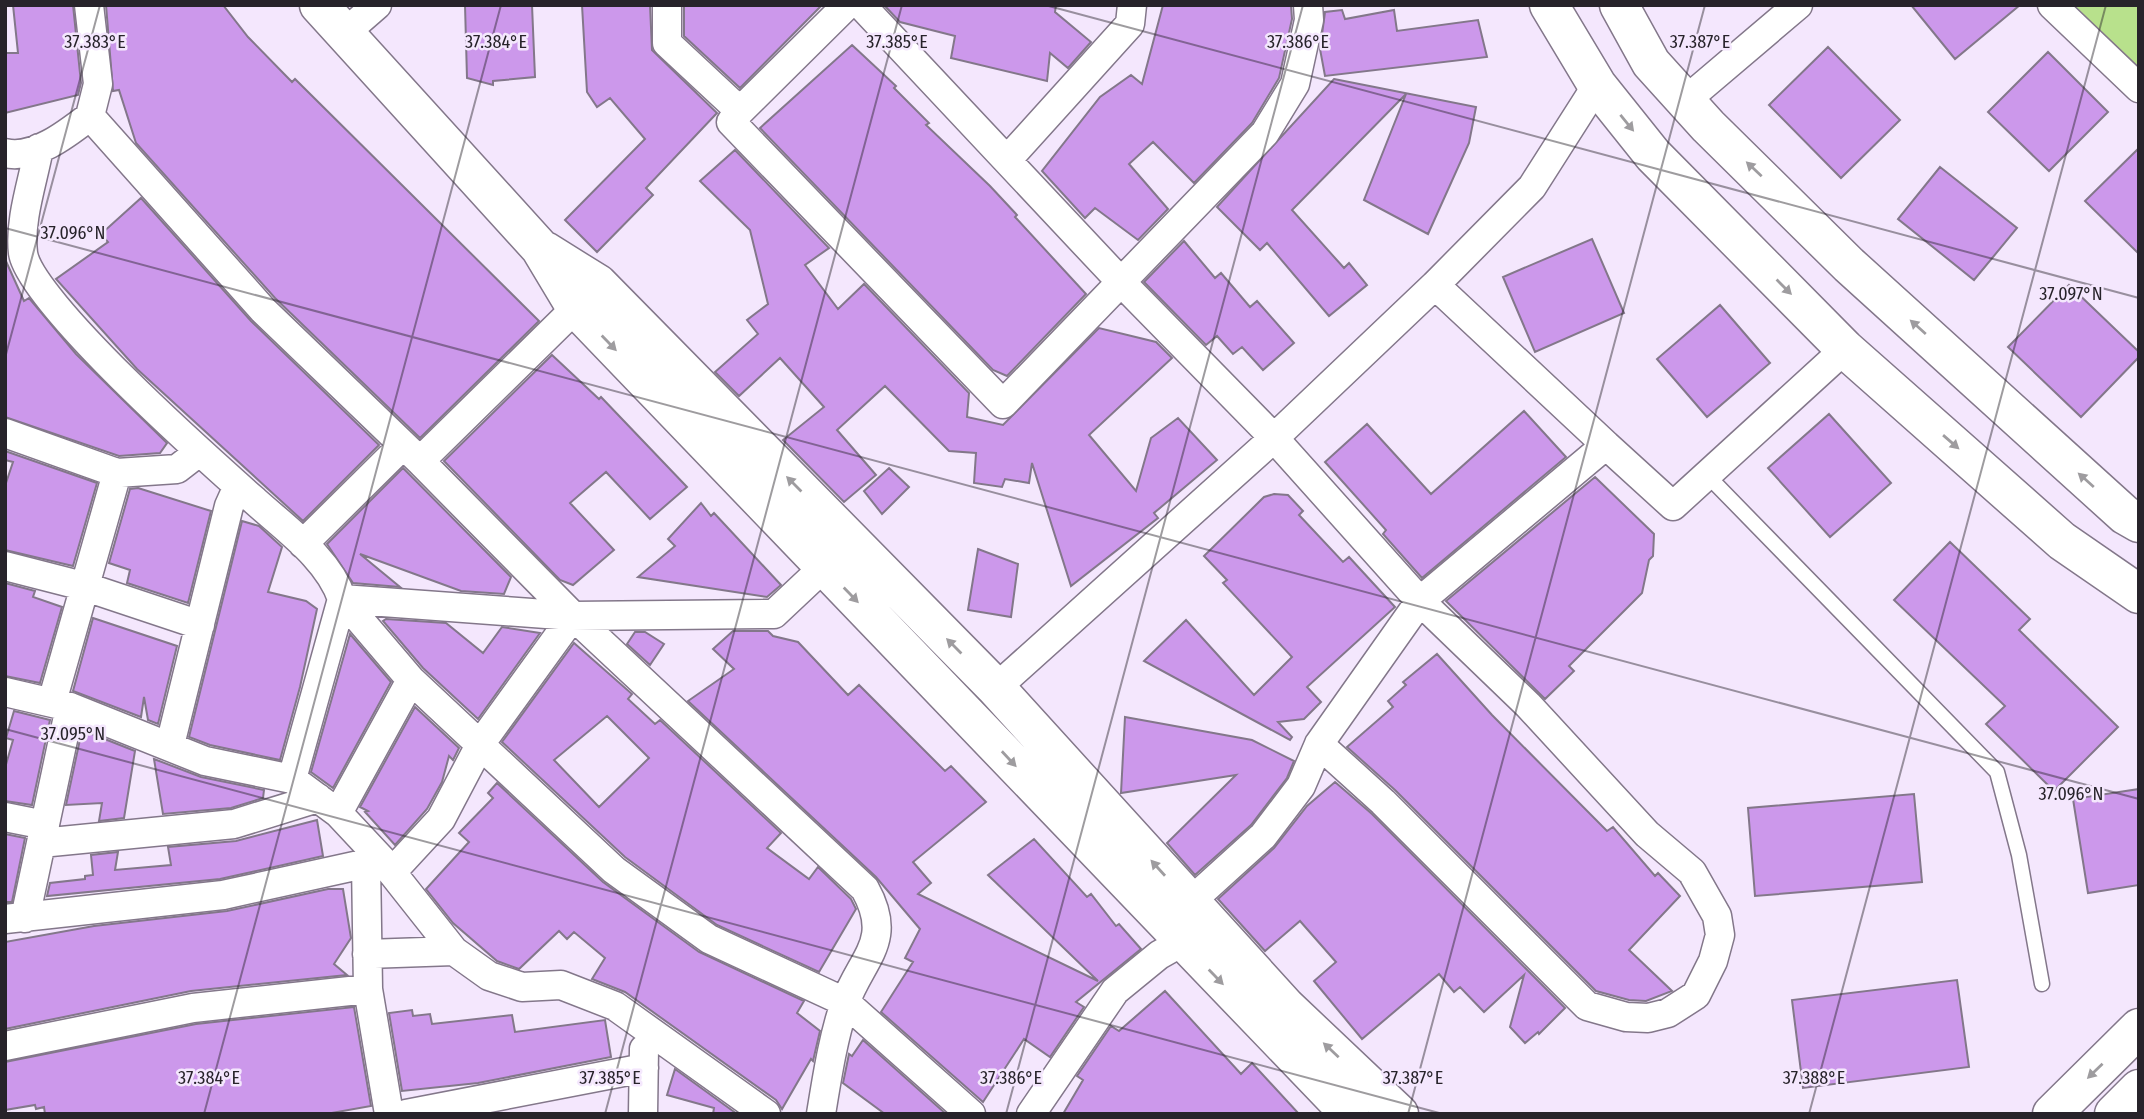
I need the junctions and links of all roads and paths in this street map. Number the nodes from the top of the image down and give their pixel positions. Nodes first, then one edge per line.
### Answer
1 (89, 5) edge
2 (319, 5) edge
3 (377, 5) edge
4 (667, 5) edge
5 (847, 5) edge
6 (861, 5) edge
7 (1132, 5) edge
8 (1308, 5) edge
9 (1549, 5) edge
10 (1619, 5) edge
11 (1798, 5) edge
12 (2052, 5) edge
13 (346, 33) junction
14 (1597, 85) junction
15 (2139, 88) edge
16 (1685, 101) junction
17 (740, 111) junction
18 (90, 116) junction
19 (39, 148) junction
20 (5, 153) edge
21 (1007, 160) junction
22 (1122, 283) junction
23 (1435, 285) junction
24 (587, 296) junction
25 (1845, 349) junction
26 (1274, 438) junction
27 (7, 441) edge
28 (1606, 445) junction
29 (199, 452) junction
30 (412, 453) junction
31 (117, 473) junction
32 (1707, 475) junction
33 (238, 486) junction
34 (2139, 523) edge
35 (303, 544) junction
36 (5, 566) edge
37 (824, 567) junction
38 (83, 586) junction
39 (2139, 594) edge
40 (342, 600) junction
41 (1420, 601) junction
42 (573, 616) junction
43 (200, 625) junction
44 (411, 680) junction
45 (996, 688) junction
46 (5, 692) edge
47 (61, 705) junction
48 (481, 743) junction
49 (1319, 744) junction
50 (170, 745) junction
51 (292, 779) junction
52 (328, 806) junction
53 (5, 817) edge
54 (43, 834) junction
55 (380, 865) junction
56 (1189, 902) junction
57 (15, 918) edge
58 (1182, 942) junction
59 (454, 951) junction
60 (367, 954) junction
61 (2042, 984) dead end
62 (368, 989) junction
63 (845, 1002) junction
64 (2139, 1028) edge
65 (644, 1029) junction
66 (5, 1046) edge
67 (644, 1068) junction
68 (2139, 1089) edge
69 (389, 1114) edge
70 (406, 1114) edge
71 (643, 1114) edge
72 (766, 1114) edge
73 (821, 1114) edge
74 (971, 1114) edge
75 (1031, 1114) edge
76 (1350, 1114) edge
77 (1399, 1114) edge
78 (2052, 1114) edge
79 (2114, 1114) edge

1 - 18 street
2 - 13 street
3 - 13 street
4 - 17 street
5 - 17 street
6 - 21 street
7 - 21 street
8 - 22 street
9 - 14 street
10 - 16 street
11 - 16 street
12 - 15 street
13 - 24 street
14 - 23 street
14 -> 25 street
34 -> 16 street
17 - 22 street
18 - 19 street
18 - 30 street
19 - 20 street
19 - 29 street
21 - 22 street
22 - 26 street
23 - 26 street
23 - 28 street
24 - 30 street
24 -> 37 street
45 -> 24 street
25 - 32 street
25 -> 39 street
26 - 41 street
26 - 45 street
27 - 31 street
28 - 32 street
28 - 41 street
29 - 31 street
29 - 33 street
30 - 35 street
30 - 42 street
31 - 38 street
32 - 61 lane
33 - 35 street
33 - 43 street
35 - 40 street
36 - 38 street
37 - 42 street
37 -> 58 street
38 - 43 street
38 - 47 street
40 - 42 street
40 - 44 street
40 - 51 street
41 - 49 street
41 - 49 street
42 - 48 street
42 - 63 street
43 - 50 street
44 - 48 street
44 - 52 street
56 -> 45 street
46 - 47 street
47 - 50 street
47 - 54 street
48 - 55 street
48 - 63 street
49 - 56 street
50 - 51 street
51 - 52 street
52 - 54 street
52 - 55 street
53 - 54 street
54 - 57 street
55 - 57 street
55 - 59 street
55 - 60 street
77 -> 56 street
58 - 75 street
58 -> 76 street
59 - 60 street
59 - 65 street
60 - 62 street
62 - 66 street
62 - 69 street
63 - 73 street
63 - 74 street
64 -> 78 street
65 - 67 street
65 - 72 street
67 - 70 street
67 - 71 street
68 - 79 street

